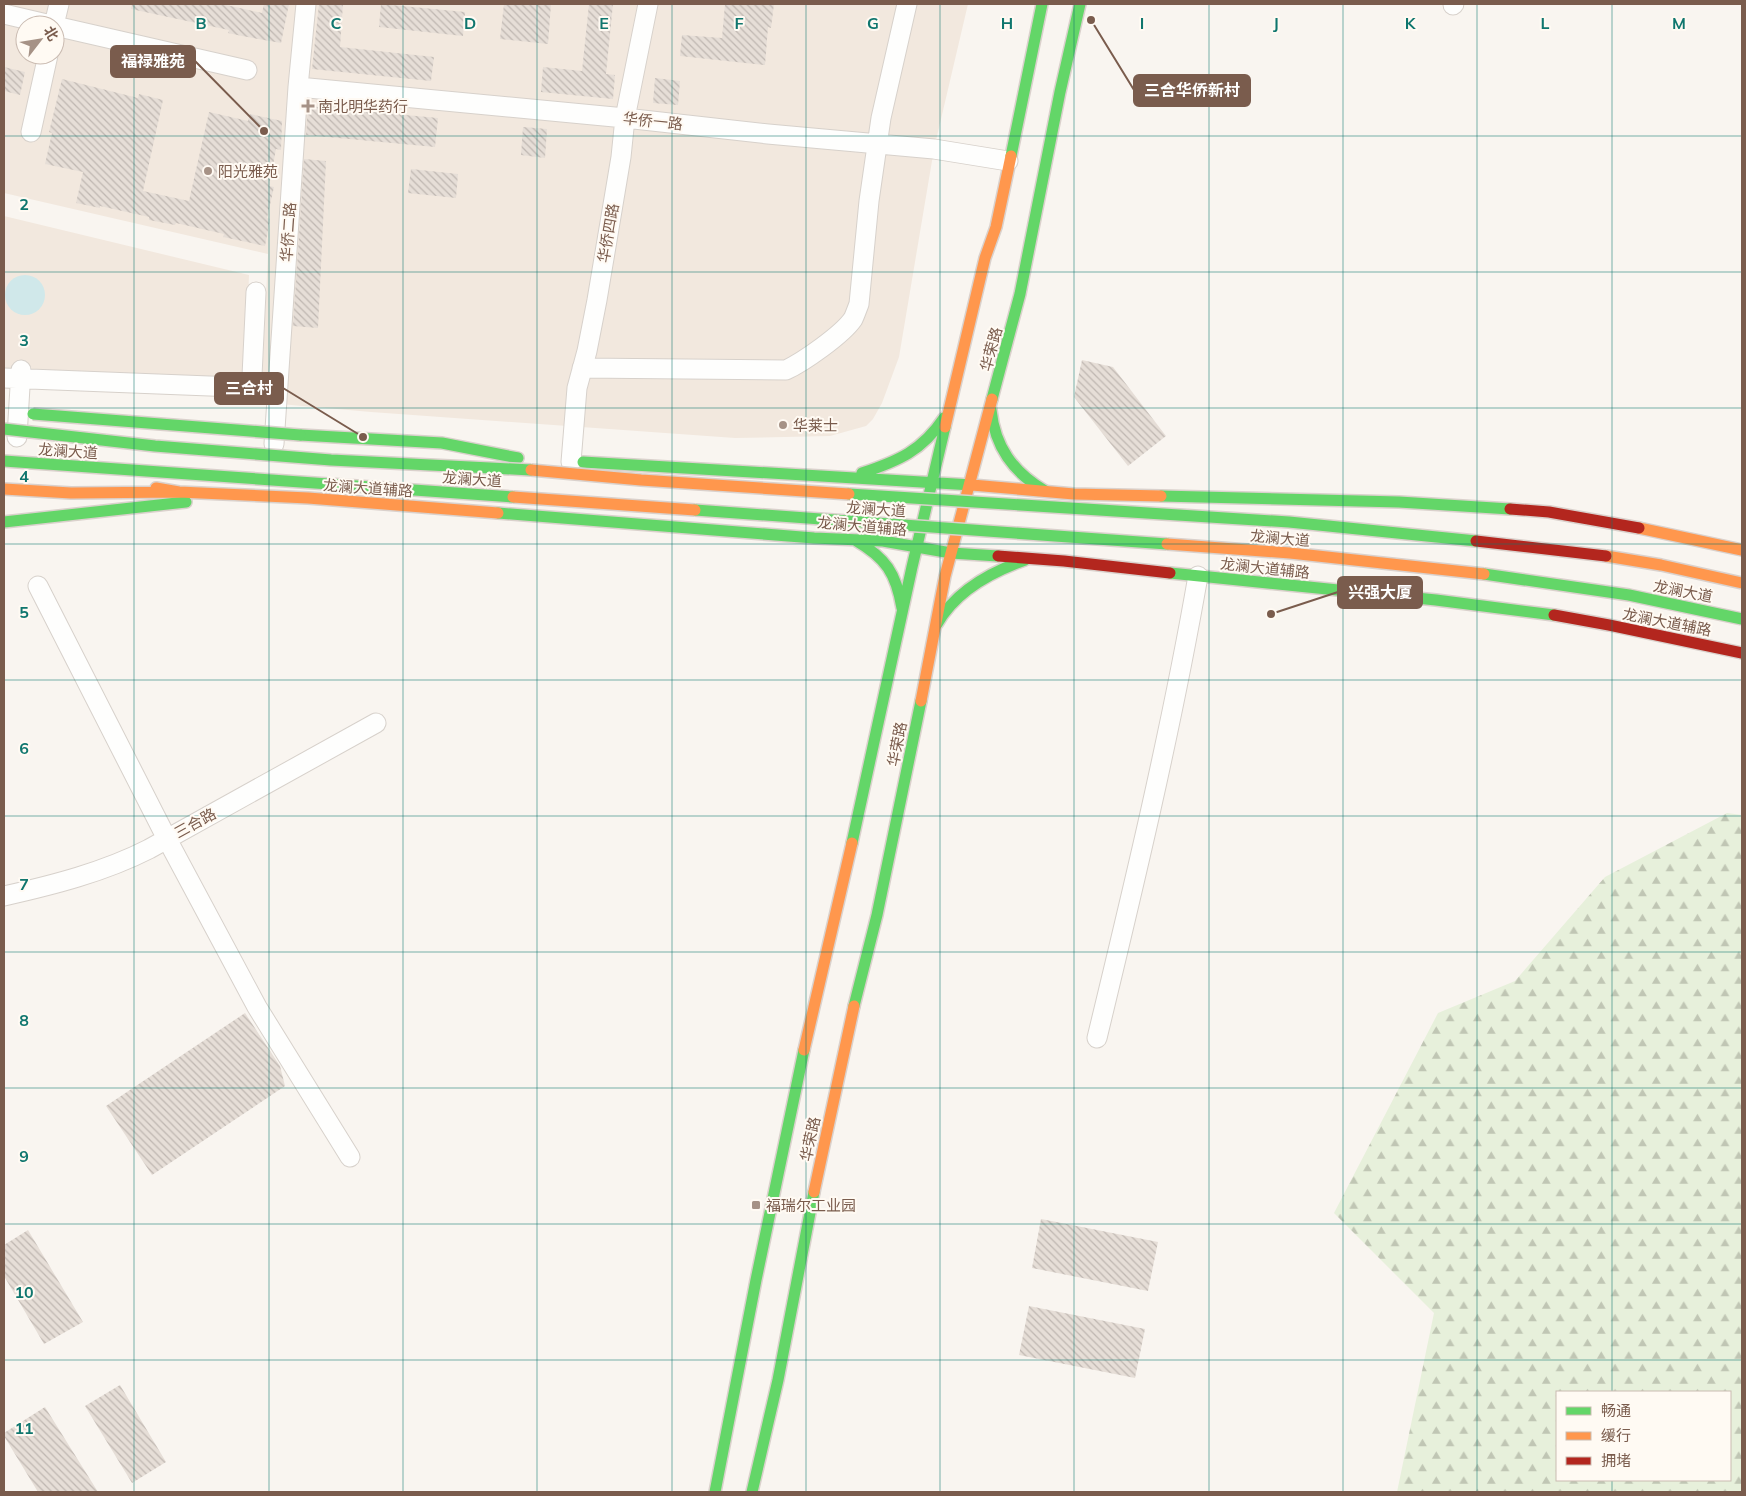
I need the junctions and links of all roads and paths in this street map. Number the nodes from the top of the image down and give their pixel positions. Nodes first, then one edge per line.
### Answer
1 (306, 4) edge
2 (648, 4) edge
3 (907, 4) edge
4 (1042, 4) edge
5 (1080, 4) edge
6 (65, 28) edge
7 (46, 65) edge
8 (247, 70) dead end
9 (298, 87) junction
10 (625, 118) junction
11 (31, 132) dead end
12 (878, 144) junction
13 (1008, 161) junction
14 (256, 292) dead end
15 (582, 368) junction
16 (15, 376) edge
17 (991, 404) junction
18 (949, 411) junction
19 (4, 412) edge
20 (8, 434) edge
21 (518, 458) junction
22 (266, 459) junction
23 (4, 461) edge
24 (562, 461) junction
25 (295, 462) junction
26 (846, 477) junction
27 (862, 478) junction
28 (112, 482) dead end
29 (932, 483) junction
30 (969, 485) junction
31 (4, 489) edge
32 (179, 492) junction
33 (1048, 492) junction
34 (1074, 494) junction
35 (256, 495) junction
36 (292, 497) junction
37 (4, 522) edge
38 (854, 540) junction
39 (917, 546) junction
40 (1742, 550) edge
41 (950, 553) junction
42 (1029, 559) junction
43 (1064, 560) junction
44 (1198, 576) junction
45 (1742, 583) edge
46 (38, 586) dead end
47 (902, 612) junction
48 (1742, 619) edge
49 (934, 630) junction
50 (1742, 653) edge
51 (376, 723) dead end
52 (167, 839) junction
53 (4, 896) edge
54 (1098, 1038) dead end
55 (350, 1157) dead end
56 (715, 1492) edge
57 (752, 1492) edge

1 - 9 street, 华侨二路
2 - 10 street, 华侨四路
3 - 12 street
4 - 13 main road, 华荣路
5 - 17 main road, 华荣路
6 - 8 street
7 - 11 street
9 - 10 street, 华侨一路
9 - 22 street, 华侨二路
10 - 12 street, 华侨一路
10 - 15 street, 华侨四路
12 - 13 street, 华侨一路
12 - 15 street
13 - 18 main road, 华荣路
14 - 16 street
15 - 24 street, 华侨四路
16 - 20 street
17 - 30 main road, 华荣路
17 - 33 main road
18 - 26 main road
18 - 29 main road, 华荣路
19 - 21 main road, bridge
20 - 22 main road, 龙澜大道辅路
20 - 45 main road, 龙澜大道, bridge
21 - 24 main road, 龙澜大道辅路
21 - 25 main road, 龙澜大道辅路
22 - 25 main road, 龙澜大道辅路
22 - 35 main road
23 - 48 main road, 龙澜大道, bridge
24 - 26 main road, 龙澜大道辅路
25 - 36 main road
26 - 27 main road, 龙澜大道辅路
27 - 29 main road, 龙澜大道辅路
27 - 38 main road
28 - 32 main road, 龙澜大道辅路
29 - 30 main road, 龙澜大道辅路
29 - 39 main road, 华荣路
30 - 33 main road, 龙澜大道辅路
30 - 41 main road, 华荣路
31 - 32 main road
32 - 35 main road, 龙澜大道辅路
33 - 34 main road, 龙澜大道辅路
34 - 40 main road, 龙澜大道辅路
34 - 43 main road
35 - 36 main road, 龙澜大道辅路
35 - 37 main road
36 - 38 main road, 龙澜大道辅路
38 - 39 main road, 龙澜大道辅路
38 - 47 main road
39 - 41 main road, 龙澜大道辅路
39 - 47 main road, 华荣路
41 - 42 main road, 龙澜大道辅路
41 - 49 main road, 华荣路
42 - 43 main road, 龙澜大道辅路
42 - 49 main road
43 - 44 main road, 龙澜大道辅路
44 - 50 main road, 龙澜大道辅路
44 - 54 street
46 - 52 street
47 - 56 main road, 华荣路
49 - 57 main road, 华荣路
51 - 52 street, 三合路
52 - 53 street, 三合路
52 - 55 street

